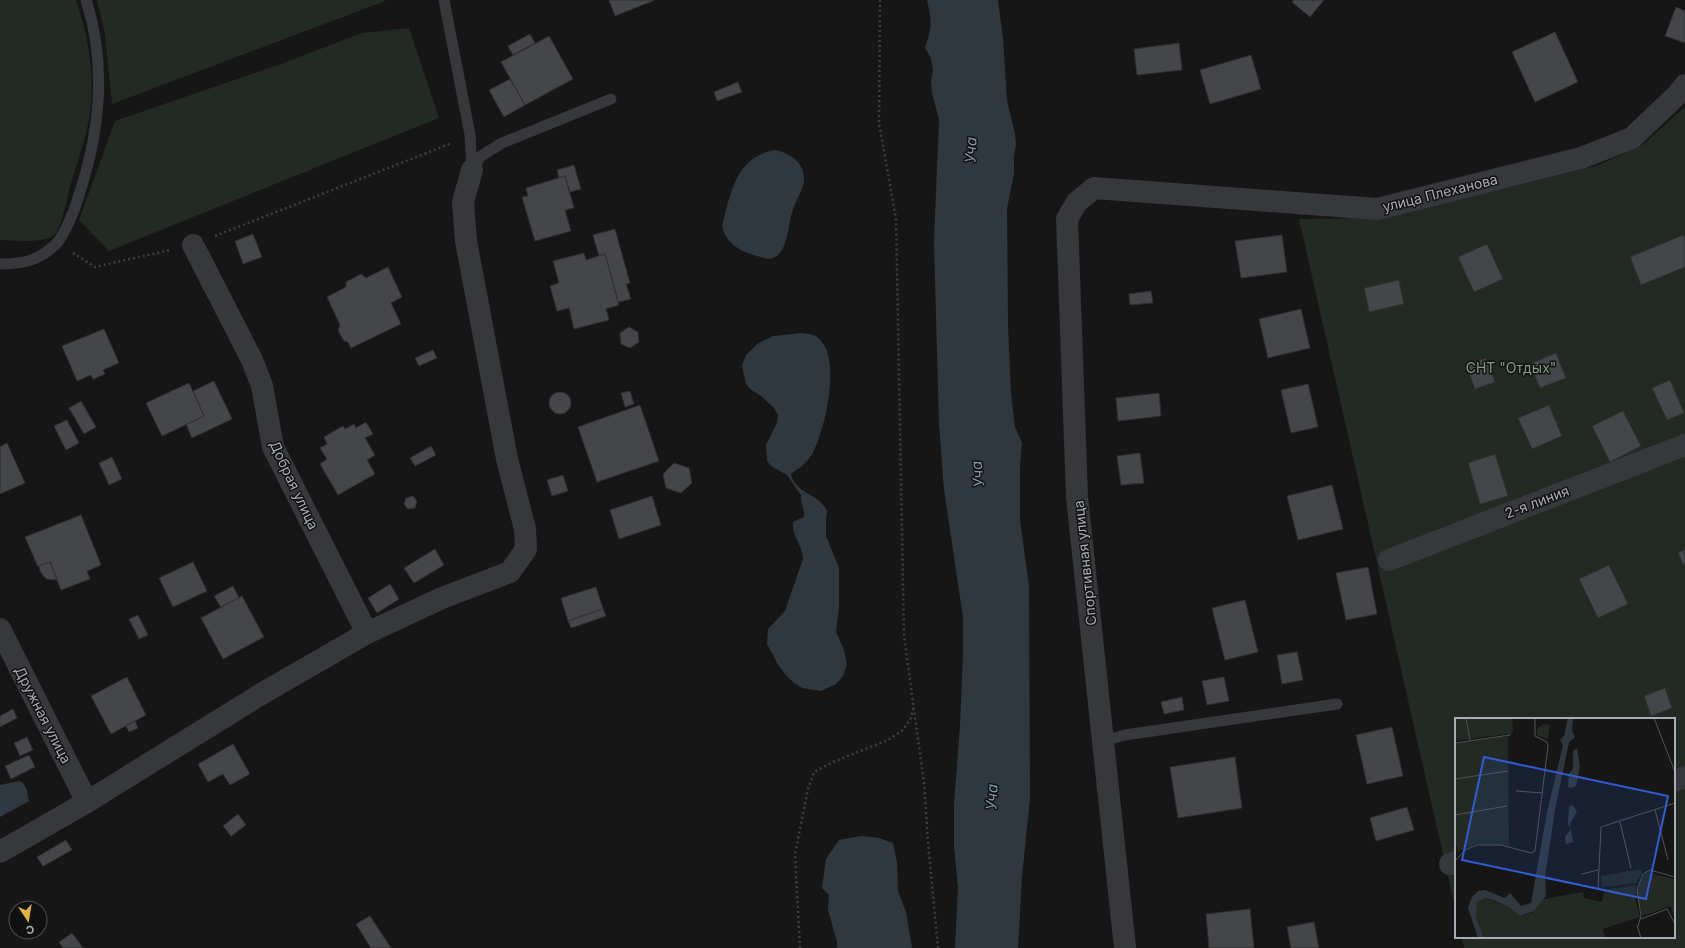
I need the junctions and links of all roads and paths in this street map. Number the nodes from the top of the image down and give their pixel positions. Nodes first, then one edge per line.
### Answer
1 (86, 0) edge
2 (444, 0) edge
3 (880, 0) edge
4 (1685, 85) edge
5 (611, 99) dead end
6 (470, 135) junction
7 (472, 170) junction
8 (1094, 188) joint
9 (57, 243) junction
10 (193, 245) junction
11 (0, 264) edge
12 (1685, 445) edge
13 (1389, 560) dead end
14 (0, 629) edge
15 (368, 633) junction
16 (914, 704) junction
17 (1337, 704) dead end
18 (1103, 741) junction
19 (1685, 777) edge
20 (1675, 781) edge
21 (87, 802) junction
22 (0, 852) edge
23 (800, 948) edge
24 (938, 948) edge
25 (1125, 948) edge

1 - 9 lane
2 - 6 lane
3 - 16 path
4 - 8 street, улица Плеханова
5 - 7 lane
6 - 7 lane
6 - 10 path
7 - 15 street
8 - 18 street, Спортивная улица
9 - 10 path
9 - 11 lane
10 - 15 street, Добрая улица
12 - 13 street, 2-я линия
14 - 21 street, Дружная улица
15 - 21 street
16 - 23 path
16 - 24 path
17 - 18 lane
18 - 25 street, Спортивная улица
19 - 20 street
21 - 22 street

